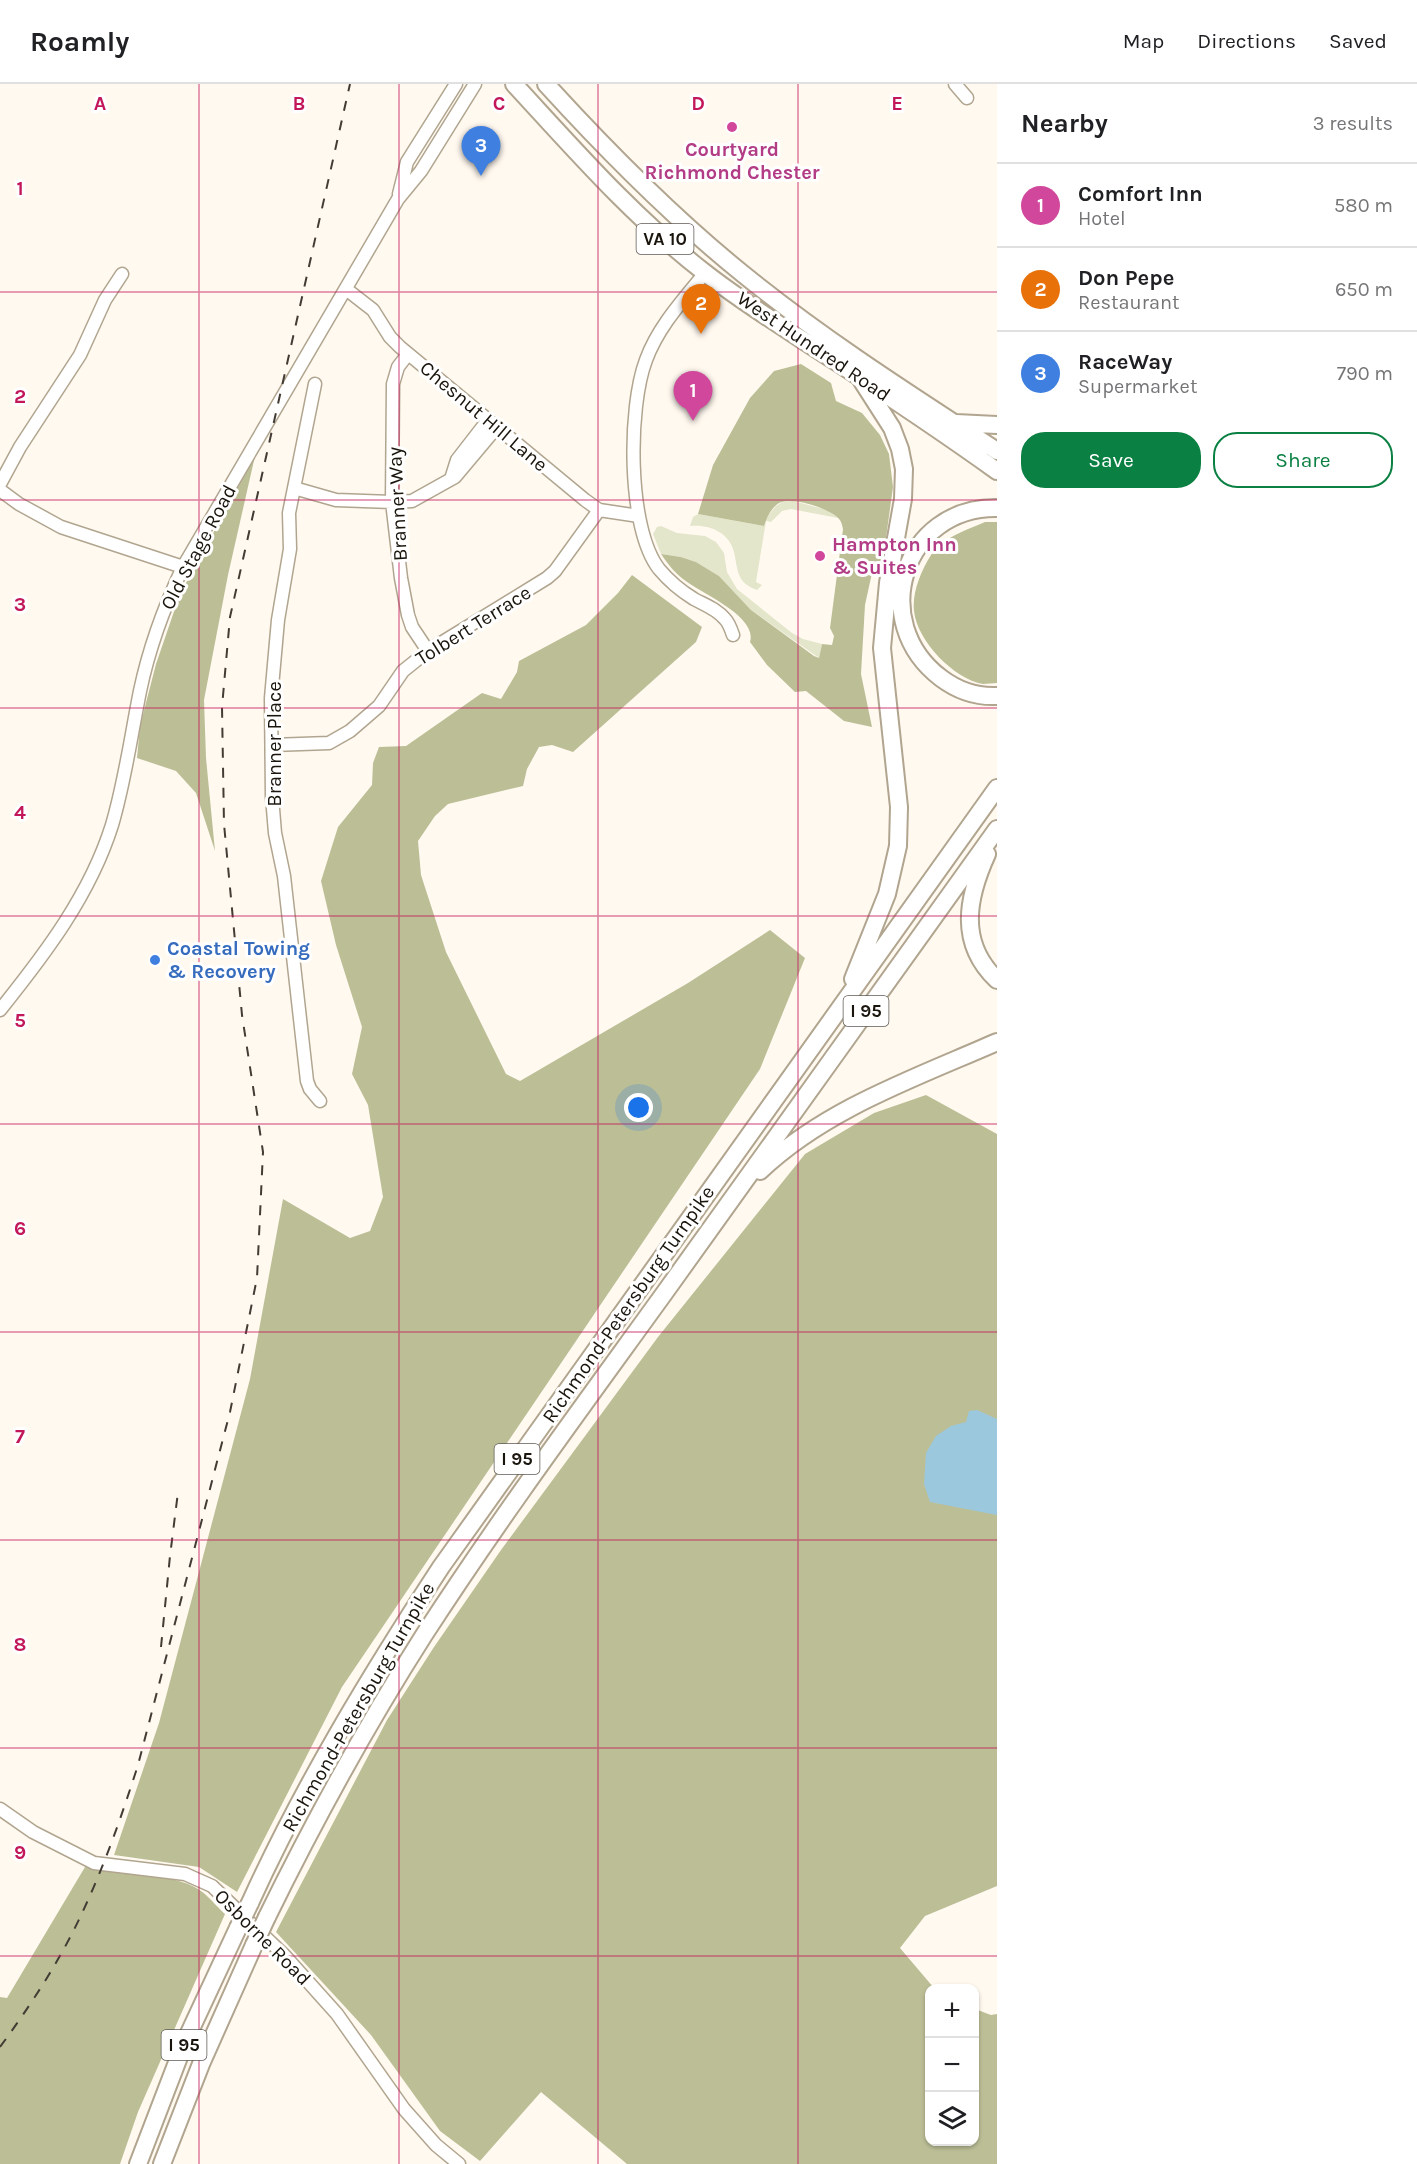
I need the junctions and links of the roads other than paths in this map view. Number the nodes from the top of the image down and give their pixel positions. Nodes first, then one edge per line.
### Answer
1 (456, 84) edge
2 (475, 84) edge
3 (514, 84) edge
4 (546, 84) edge
5 (955, 84) edge
6 (967, 98) dead end
7 (398, 199) junction
8 (680, 251) junction
9 (716, 252) junction
10 (705, 273) junction
11 (742, 273) junction
12 (122, 274) dead end
13 (346, 288) junction
14 (408, 354) junction
15 (860, 378) junction
16 (315, 384) dead end
17 (954, 423) junction
18 (493, 424) junction
19 (997, 425) edge
20 (997, 451) edge
21 (997, 471) edge
22 (0, 484) edge
23 (294, 488) junction
24 (0, 490) edge
25 (392, 502) junction
26 (997, 508) edge
27 (599, 510) junction
28 (639, 516) junction
29 (183, 567) junction
30 (734, 635) dead end
31 (428, 651) junction
32 (997, 696) edge
33 (273, 745) junction
34 (997, 788) edge
35 (997, 830) edge
36 (997, 980) edge
37 (849, 995) junction
38 (0, 1010) edge
39 (997, 1042) edge
40 (320, 1101) dead end
41 (735, 1195) junction
42 (0, 1809) edge
43 (138, 2164) edge
44 (162, 2164) edge
45 (459, 2164) edge

1 - 7 street, Old Stage Road
2 - 7 street, Old Stage Road
3 - 8 highway, West Hundred Road / VA 10
4 - 9 highway, West Hundred Road / VA 10
5 - 6 street
7 - 13 street, Old Stage Road
8 - 9 highway
8 - 10 highway, West Hundred Road / VA 10
9 - 11 highway, West Hundred Road / VA 10
10 - 11 highway
10 - 15 highway, West Hundred Road / VA 10
10 - 28 street
11 - 17 highway, West Hundred Road / VA 10
12 - 22 street
13 - 14 street, Chesnut Hill Lane
13 - 29 street, Old Stage Road
14 - 18 street, Chesnut Hill Lane
14 - 25 street, Branner Way
15 - 21 highway, West Hundred Road / VA 10
15 - 37 highway
16 - 23 street, Branner Place
17 - 19 highway
17 - 20 highway, West Hundred Road / VA 10
18 - 25 street
18 - 27 street, Chesnut Hill Lane
23 - 25 street
23 - 33 street, Branner Place
24 - 29 street
25 - 31 street, Branner Way
26 - 32 highway
27 - 28 street, Chesnut Hill Lane
27 - 31 street, Tolbert Terrace
28 - 30 street
29 - 38 street, Old Stage Road
31 - 33 street, Tolbert Terrace
33 - 40 street, Branner Place
34 - 37 highway, Richmond-Petersburg Turnpike / I 95
35 - 36 highway
35 - 41 highway, Richmond-Petersburg Turnpike / I 95
37 - 43 highway, Richmond-Petersburg Turnpike / I 95, bridge
39 - 41 highway
41 - 44 highway, Richmond-Petersburg Turnpike / I 95, bridge
42 - 45 street, Osborne Road

